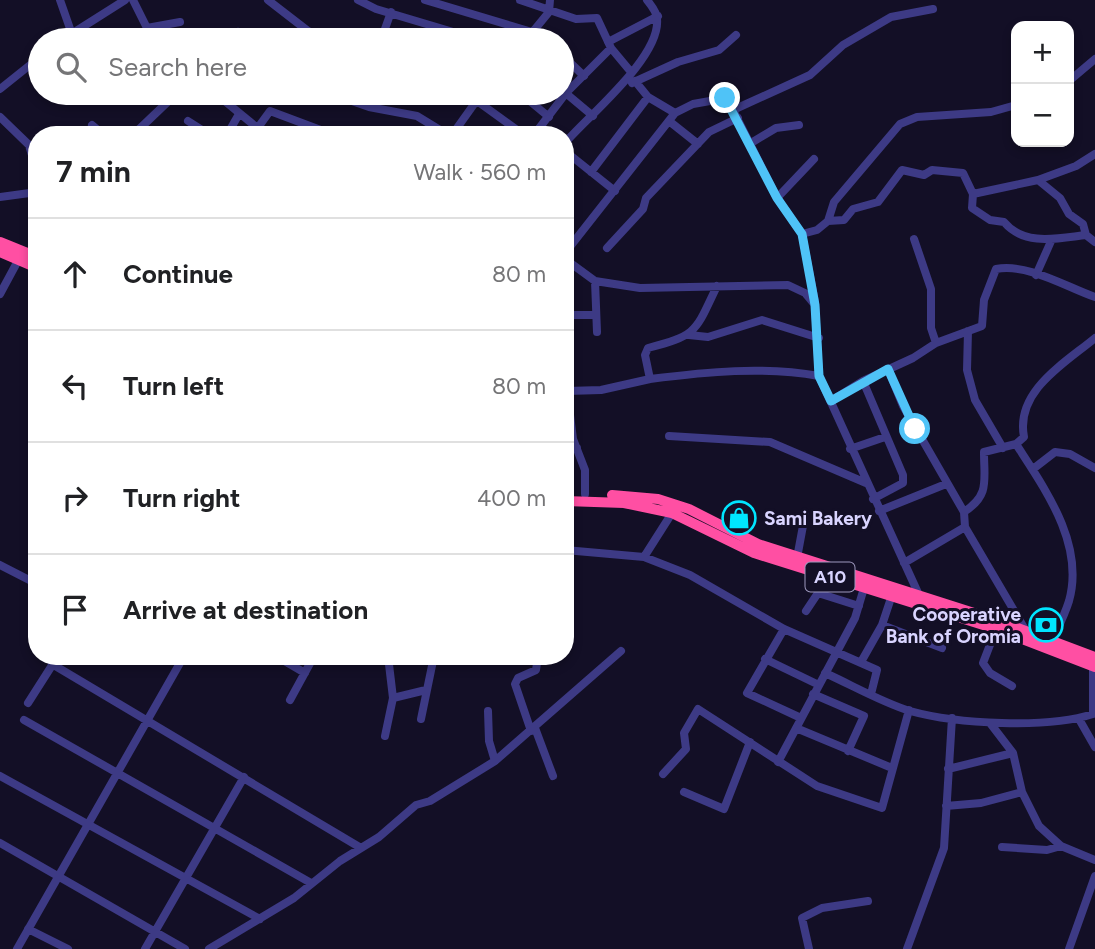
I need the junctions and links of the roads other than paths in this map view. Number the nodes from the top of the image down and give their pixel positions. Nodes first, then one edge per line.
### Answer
1 (60, 0) edge
2 (125, 0) edge
3 (133, 0) edge
4 (268, 0) edge
5 (358, 0) edge
6 (425, 0) edge
7 (520, 0) edge
8 (551, 0) edge
9 (647, 0) edge
10 (658, 0) edge
11 (462, 5) edge
12 (933, 9) dead end
13 (391, 12) junction
14 (549, 12) junction
15 (656, 14) junction
16 (180, 22) dead end
17 (70, 28) edge
18 (85, 28) edge
19 (147, 28) joint
20 (304, 28) edge
21 (385, 28) edge
22 (444, 28) edge
23 (522, 28) edge
24 (535, 28) edge
25 (736, 35) dead end
26 (609, 45) junction
27 (1095, 60) edge
28 (574, 66) edge
29 (28, 67) edge
30 (631, 72) junction
31 (584, 76) junction
32 (1074, 77) edge
33 (635, 81) junction
34 (574, 84) edge
35 (620, 88) junction
36 (0, 89) edge
37 (648, 97) junction
38 (574, 100) edge
39 (164, 105) edge
40 (229, 105) edge
41 (363, 105) edge
42 (473, 105) edge
43 (490, 105) edge
44 (534, 105) edge
45 (556, 105) edge
46 (1011, 106) edge
47 (675, 113) junction
48 (239, 114) junction
49 (736, 114) junction
50 (593, 116) junction
51 (0, 117) edge
52 (549, 117) junction
53 (188, 121) dead end
54 (669, 121) junction
55 (799, 125) dead end
56 (142, 126) edge
57 (196, 126) edge
58 (232, 126) edge
59 (253, 126) edge
60 (259, 126) edge
61 (304, 126) edge
62 (434, 126) edge
63 (457, 126) edge
64 (514, 126) edge
65 (542, 126) edge
66 (574, 134) edge
67 (751, 143) junction
68 (28, 144) edge
69 (698, 144) junction
70 (1095, 154) edge
71 (574, 158) edge
72 (814, 159) dead end
73 (591, 172) junction
74 (1038, 180) junction
75 (615, 191) junction
76 (28, 193) edge
77 (973, 194) junction
78 (0, 197) edge
79 (777, 198) junction
80 (828, 221) junction
81 (802, 234) junction
82 (1086, 235) junction
83 (914, 239) dead end
84 (1052, 239) junction
85 (0, 242) edge
86 (574, 242) edge
87 (1095, 242) edge
88 (607, 248) dead end
89 (0, 253) edge
90 (20, 257) junction
91 (28, 257) edge
92 (28, 262) edge
93 (574, 266) edge
94 (1037, 275) junction
95 (595, 281) junction
96 (717, 286) junction
97 (0, 294) edge
98 (1095, 297) edge
99 (815, 305) junction
100 (574, 315) edge
101 (596, 315) junction
102 (968, 331) junction
103 (597, 332) dead end
104 (689, 335) junction
105 (819, 338) junction
106 (1095, 338) edge
107 (936, 343) junction
108 (888, 369) junction
109 (819, 376) junction
110 (650, 379) junction
111 (863, 381) junction
112 (574, 388) edge
113 (831, 401) junction
114 (574, 432) edge
115 (669, 436) dead end
116 (885, 437) junction
117 (1016, 444) junction
118 (574, 448) edge
119 (577, 448) junction
120 (1003, 448) junction
121 (850, 449) junction
122 (1095, 468) edge
123 (1033, 469) junction
124 (866, 483) junction
125 (946, 484) junction
126 (574, 494) edge
127 (585, 494) junction
128 (873, 499) junction
129 (574, 501) edge
130 (879, 511) junction
131 (964, 512) junction
132 (672, 513) junction
133 (805, 515) dead end
134 (965, 527) junction
135 (574, 551) edge
136 (644, 556) junction
137 (797, 558) junction
138 (904, 563) junction
139 (0, 565) edge
140 (28, 579) edge
141 (864, 588) junction
142 (894, 592) junction
143 (919, 595) junction
144 (859, 607) junction
145 (806, 611) dead end
146 (882, 625) junction
147 (997, 625) junction
148 (784, 629) junction
149 (1026, 631) junction
150 (1052, 641) junction
151 (942, 648) dead end
152 (621, 651) dead end
153 (835, 652) junction
154 (765, 659) junction
155 (861, 662) junction
156 (1094, 662) edge
157 (52, 665) edge
158 (63, 665) edge
159 (179, 665) edge
160 (291, 665) edge
161 (309, 665) edge
162 (389, 665) edge
163 (433, 665) edge
164 (537, 665) edge
165 (305, 673) junction
166 (825, 673) junction
167 (819, 685) junction
168 (1012, 686) dead end
169 (426, 690) junction
170 (813, 694) junction
171 (870, 694) junction
172 (393, 698) junction
173 (290, 700) dead end
174 (28, 703) dead end
175 (909, 710) junction
176 (488, 711) dead end
177 (952, 718) junction
178 (421, 719) dead end
179 (801, 719) junction
180 (1079, 719) junction
181 (24, 720) dead end
182 (147, 720) junction
183 (990, 723) junction
184 (796, 728) junction
185 (533, 729) junction
186 (385, 736) dead end
187 (750, 742) junction
188 (1095, 747) edge
189 (848, 751) junction
190 (1013, 753) junction
191 (495, 761) junction
192 (778, 762) junction
193 (892, 768) junction
194 (948, 769) junction
195 (117, 772) junction
196 (663, 774) dead end
197 (0, 776) edge
198 (553, 776) dead end
199 (244, 777) junction
200 (684, 792) dead end
201 (1022, 792) junction
202 (946, 806) junction
203 (87, 825) junction
204 (214, 828) junction
205 (0, 843) edge
206 (1061, 846) junction
207 (1002, 847) dead end
208 (360, 848) junction
209 (1095, 860) edge
210 (1095, 876) edge
211 (58, 878) junction
212 (184, 878) junction
213 (311, 883) junction
214 (868, 901) dead end
215 (260, 919) junction
216 (28, 929) junction
217 (154, 933) junction
218 (50, 940) junction
219 (16, 949) edge
220 (46, 949) edge
221 (68, 949) edge
222 (145, 949) edge
223 (185, 949) edge
224 (209, 949) edge
225 (809, 949) edge
226 (908, 949) edge
227 (1069, 949) edge

1 - 17 street
2 - 18 street
3 - 19 street
4 - 20 street
5 - 13 street
6 - 11 street
7 - 14 street
8 - 14 street
9 - 15 street
10 - 15 street
11 - 23 street
12 - 49 street
13 - 21 street
13 - 22 street
14 - 24 street
14 - 26 street
15 - 26 street
15 - 30 street
16 - 19 street
25 - 33 street
26 - 30 street
26 - 31 street
27 - 32 street
28 - 31 street
29 - 36 street
30 - 35 street
31 - 34 street
33 - 35 street
33 - 37 street
35 - 50 street
37 - 47 street
37 - 73 street
38 - 50 street
39 - 56 street
40 - 48 street
41 - 62 street
42 - 63 street
43 - 64 street
44 - 52 street
45 - 52 street
46 - 80 street
47 - 49 street
47 - 54 street
48 - 58 street
48 - 59 street
49 - 67 street
49 - 69 street
50 - 66 street
51 - 68 street
52 - 65 street
53 - 57 street
54 - 69 street
54 - 75 street
55 - 67 street
60 - 61 street
67 - 79 street
69 - 88 street
70 - 74 street
71 - 73 street
72 - 79 street
73 - 75 street
74 - 77 street
74 - 82 street
75 - 86 street
76 - 78 street
77 - 80 street
77 - 84 street
79 - 81 street
80 - 81 street
81 - 99 street
82 - 84 street
82 - 87 street
83 - 107 street
84 - 94 street
85 - 90 highway
89 - 90 highway
90 - 91 highway
90 - 92 highway
90 - 97 street
93 - 95 street
94 - 98 street
94 - 102 street
95 - 96 street
95 - 101 street
96 - 99 street
96 - 104 street
99 - 105 street
100 - 101 street
101 - 103 street
102 - 107 street
102 - 120 street
104 - 105 street
104 - 110 street
105 - 109 street
106 - 117 street
107 - 108 street
108 - 111 street
108 - 125 street
109 - 110 street
109 - 113 street
110 - 112 street
111 - 113 street
111 - 116 street
113 - 121 street
114 - 119 street
115 - 124 street
116 - 121 street
116 - 128 street
117 - 120 street
117 - 123 street
118 - 119 street
119 - 127 street
120 - 131 street
121 - 124 street
122 - 123 street
123 - 150 street
124 - 128 street
125 - 130 street
125 - 131 street
126 - 127 highway, A10
127 - 137 highway, A10
128 - 130 street
129 - 132 highway, A10
130 - 138 street
131 - 134 street
132 - 136 street
132 - 141 highway, A10
133 - 137 street
134 - 138 street
134 - 149 street
135 - 136 street
136 - 148 street
137 - 142 highway, A10
138 - 143 street
139 - 140 street
141 - 142 highway, A10
141 - 144 street
142 - 143 highway, A10
142 - 146 street
142 - 147 highway, A10
143 - 147 highway, A10
144 - 145 street
144 - 153 street
146 - 151 street
146 - 155 street
147 - 149 highway, A10
147 - 156 highway, A10
147 - 168 street
148 - 153 street
148 - 154 street
149 - 150 highway, A10
150 - 156 highway, A10
152 - 185 street
153 - 155 street
153 - 166 street
154 - 167 street
154 - 179 street
155 - 171 street
156 - 180 street
157 - 174 street
158 - 182 street
159 - 182 street
160 - 165 street
161 - 165 street
162 - 172 street
163 - 169 street
164 - 185 street
165 - 173 street
166 - 167 street
166 - 171 street
167 - 170 street
169 - 172 street
169 - 178 street
170 - 179 street
170 - 189 street
171 - 175 street
172 - 186 street
175 - 177 street
175 - 193 street
176 - 191 street
177 - 183 street
177 - 194 street
179 - 184 street
180 - 183 street
180 - 188 street
181 - 195 street
182 - 195 street
182 - 199 street
183 - 190 street
184 - 189 street
184 - 192 street
185 - 191 street
185 - 198 street
187 - 192 street
187 - 196 street
187 - 200 street
189 - 193 street
190 - 194 street
190 - 201 street
191 - 208 street
192 - 193 street
194 - 202 street
195 - 203 street
195 - 204 street
197 - 203 street
199 - 204 street
199 - 208 street
201 - 202 street
201 - 206 street
202 - 226 street
203 - 211 street
203 - 212 street
204 - 212 street
204 - 213 street
205 - 211 street
206 - 207 street
206 - 209 street
208 - 213 street
210 - 227 street
211 - 216 street
211 - 217 street
212 - 215 street
212 - 217 street
213 - 215 street
214 - 225 street
215 - 224 street
216 - 218 street
216 - 219 street
217 - 222 street
217 - 223 street
218 - 220 street
218 - 221 street

